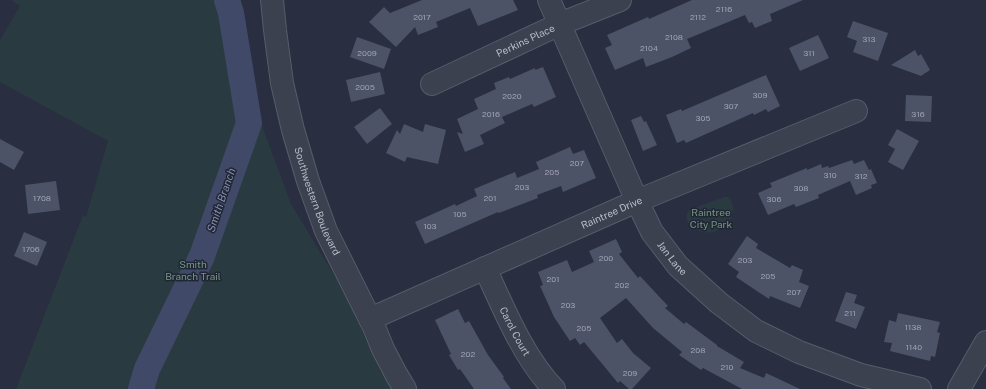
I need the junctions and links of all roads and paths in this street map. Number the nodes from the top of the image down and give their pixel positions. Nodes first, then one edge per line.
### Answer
1 (272, 0) edge
2 (549, 0) edge
3 (620, 0) edge
4 (560, 24) junction
5 (432, 84) dead end
6 (856, 111) dead end
7 (637, 201) junction
8 (485, 268) junction
9 (370, 319) junction
10 (986, 342) edge
11 (405, 389) edge
12 (554, 389) edge
13 (920, 389) edge
14 (959, 389) edge

1 - 9 street, Southwestern Boulevard
2 - 4 street, Jan Lane
3 - 4 street, Perkins Place
4 - 5 street, Perkins Place
4 - 7 street, Jan Lane
6 - 7 street, Raintree Drive
7 - 8 street, Raintree Drive
7 - 13 street, Jan Lane
8 - 9 street, Raintree Drive
8 - 12 street, Carol Court
9 - 11 street, Southwestern Boulevard
10 - 14 street

